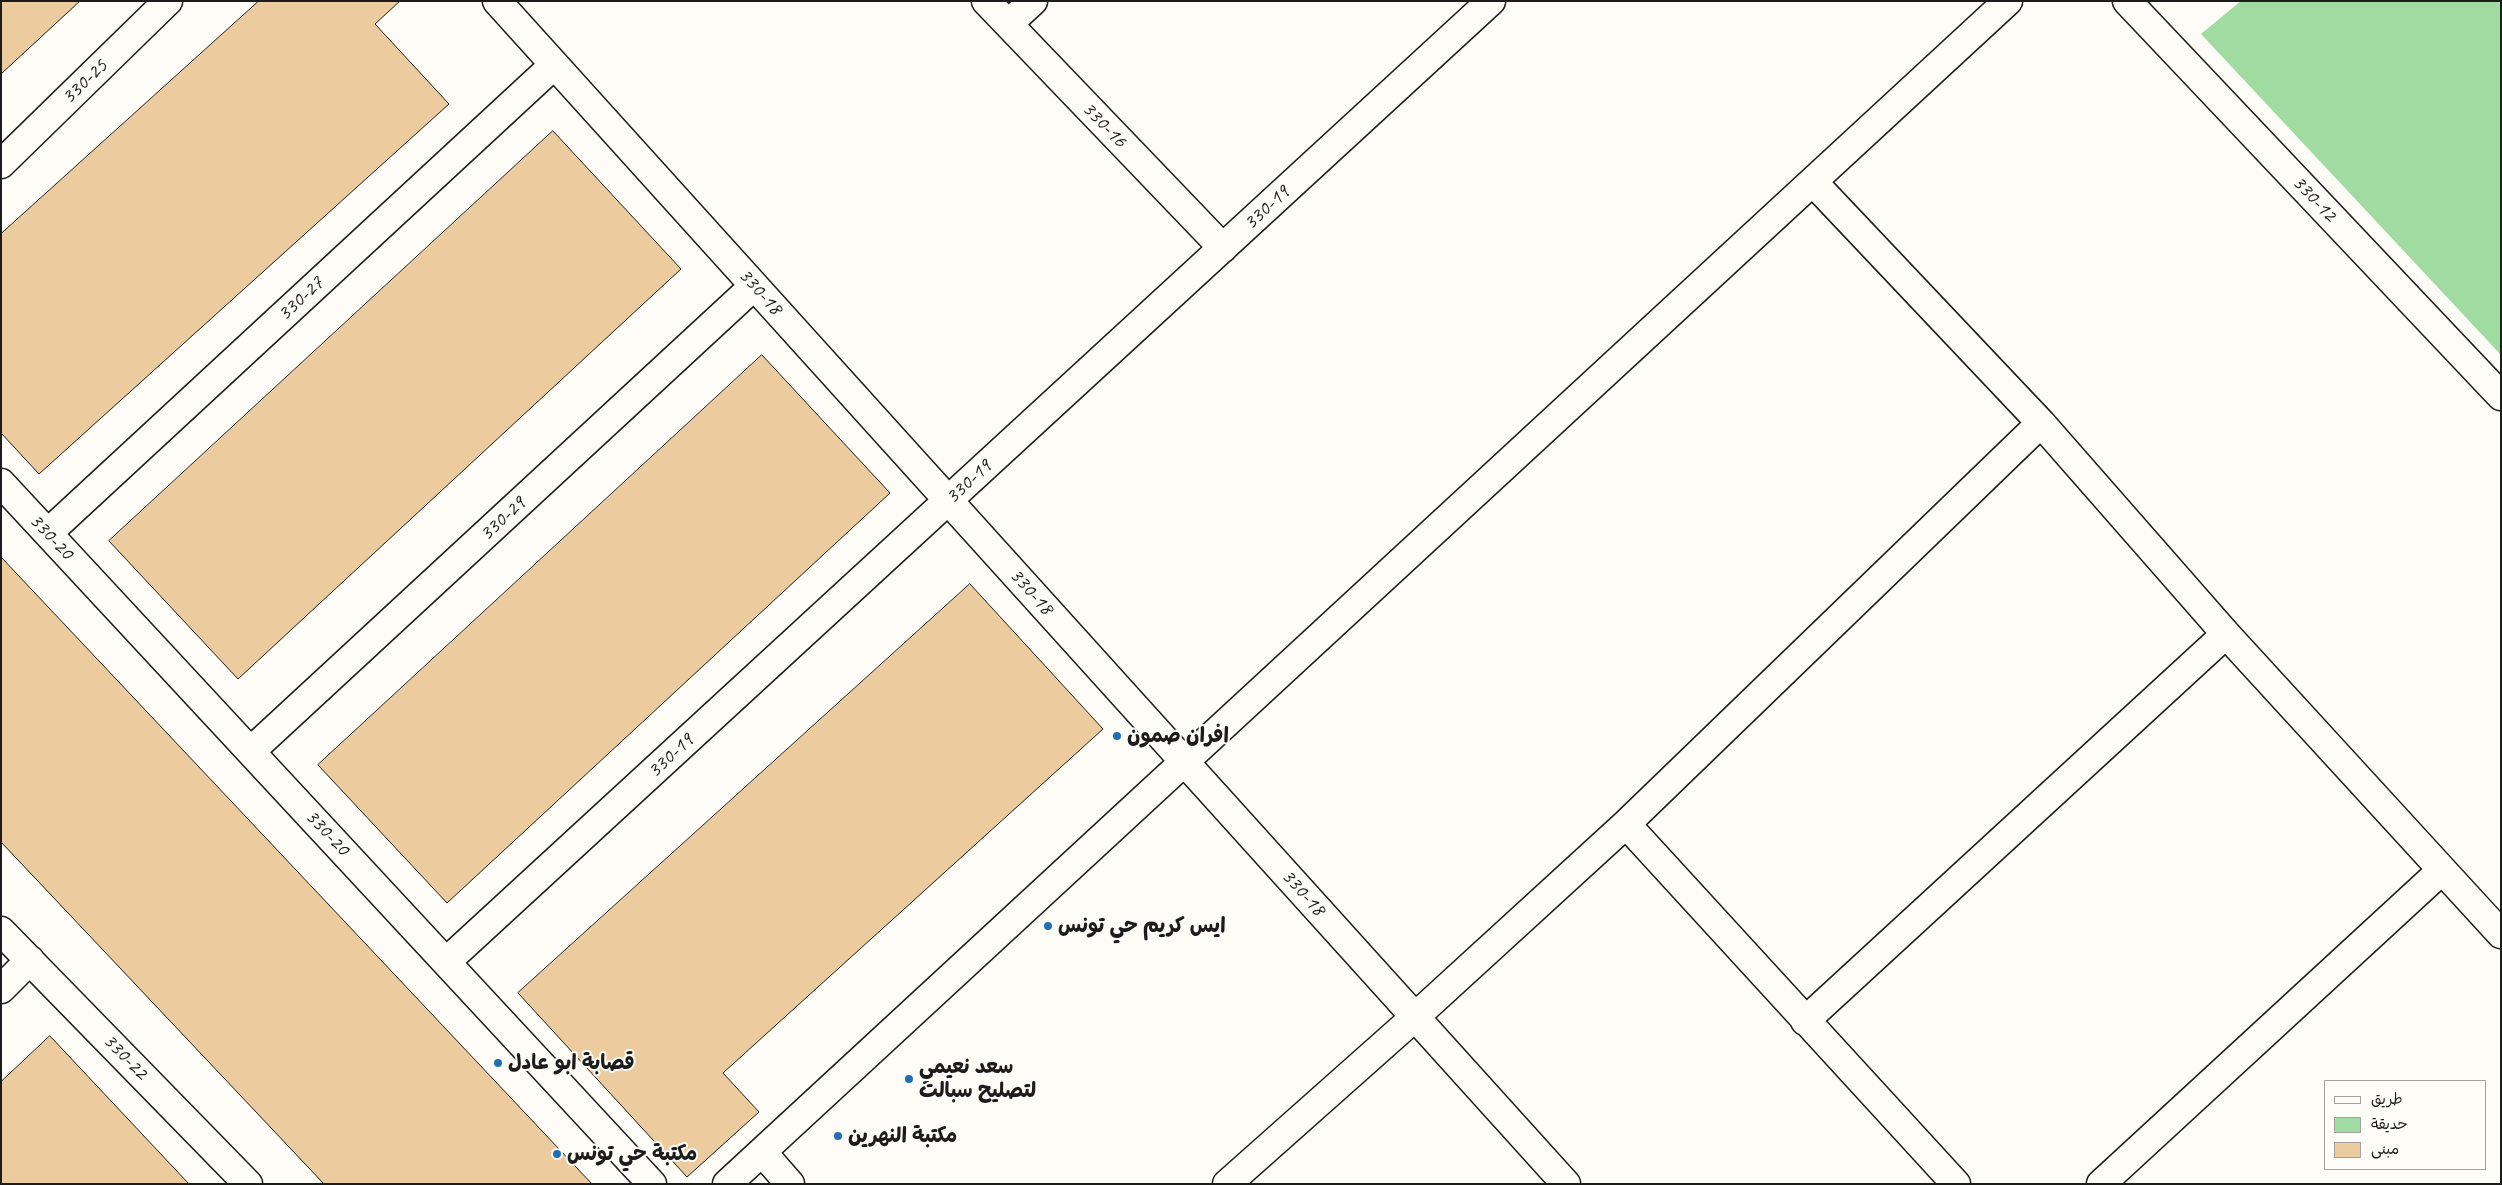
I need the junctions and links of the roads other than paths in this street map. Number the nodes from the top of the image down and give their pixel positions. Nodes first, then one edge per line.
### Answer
1 (168, 1) edge
2 (497, 1) edge
3 (986, 1) edge
4 (1033, 1) edge
5 (1491, 1) edge
6 (2008, 1) edge
7 (2128, 1) edge
8 (1008, 24) junction
9 (554, 65) junction
10 (1, 164) edge
11 (1813, 182) junction
12 (1223, 248) junction
13 (754, 286) junction
14 (2501, 396) edge
15 (2041, 424) junction
16 (1, 483) edge
17 (948, 501) junction
18 (48, 533) junction
19 (2226, 634) junction
20 (251, 751) junction
21 (1184, 761) junction
22 (1626, 824) junction
23 (2442, 870) junction
24 (1, 930) edge
25 (2501, 934) edge
26 (30, 960) junction
27 (446, 962) junction
28 (1, 989) edge
29 (1415, 1017) junction
30 (1805, 1021) junction
31 (762, 1152) junction
32 (248, 1184) edge
33 (652, 1184) edge
34 (727, 1184) edge
35 (790, 1184) edge
36 (1227, 1184) edge
37 (1566, 1184) edge
38 (1956, 1184) edge
39 (2101, 1184) edge

1 - 10 street, 330-25
2 - 9 street, 330-18
3 - 8 street, 330-16
4 - 8 street
5 - 12 street, 330-19
6 - 11 street
7 - 14 street, 330-12
8 - 12 street, 330-16
9 - 13 street, 330-18
9 - 18 street, 330-27
11 - 15 street
11 - 21 street
12 - 17 street, 330-19
13 - 17 street, 330-18
13 - 20 street, 330-29
15 - 19 street
15 - 22 street
16 - 18 street, 330-20
17 - 21 street, 330-18
17 - 27 street, 330-19
18 - 20 street, 330-20
19 - 23 street
19 - 30 street
20 - 27 street, 330-20
21 - 29 street, 330-18
21 - 31 street
22 - 29 street
22 - 30 street
23 - 25 street
23 - 39 street
24 - 26 street, 330-22
26 - 28 street
26 - 32 street, 330-22
27 - 33 street, 330-20
29 - 36 street
29 - 37 street, 330-18
30 - 38 street
31 - 34 street
31 - 35 street

